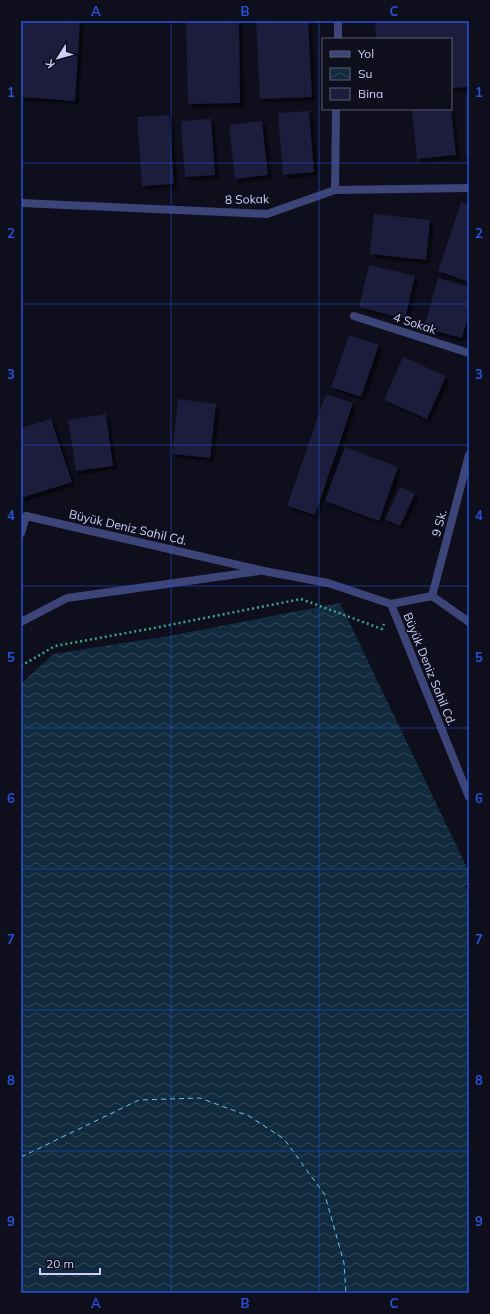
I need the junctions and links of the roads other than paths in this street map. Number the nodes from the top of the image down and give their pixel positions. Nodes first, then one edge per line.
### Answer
1 (338, 21) edge
2 (338, 38) edge
3 (336, 110) edge
4 (469, 188) edge
5 (335, 190) junction
6 (21, 203) edge
7 (354, 316) dead end
8 (469, 354) edge
9 (469, 455) edge
10 (21, 533) edge
11 (264, 570) junction
12 (432, 596) junction
13 (391, 604) junction
14 (21, 622) edge
15 (469, 622) edge
16 (469, 797) edge

1 - 2 street
3 - 5 street
4 - 5 street, 8 Sokak
5 - 6 street, 8 Sokak
7 - 8 street, 4 Sokak
9 - 12 street, 9 Sk.
10 - 11 street, Büyük Deniz Sahil Cd.
11 - 13 street, Büyük Deniz Sahil Cd.
11 - 14 street, Büyük Deniz Sahil Cd.
12 - 13 street
12 - 15 street
13 - 16 street, Büyük Deniz Sahil Cd.

